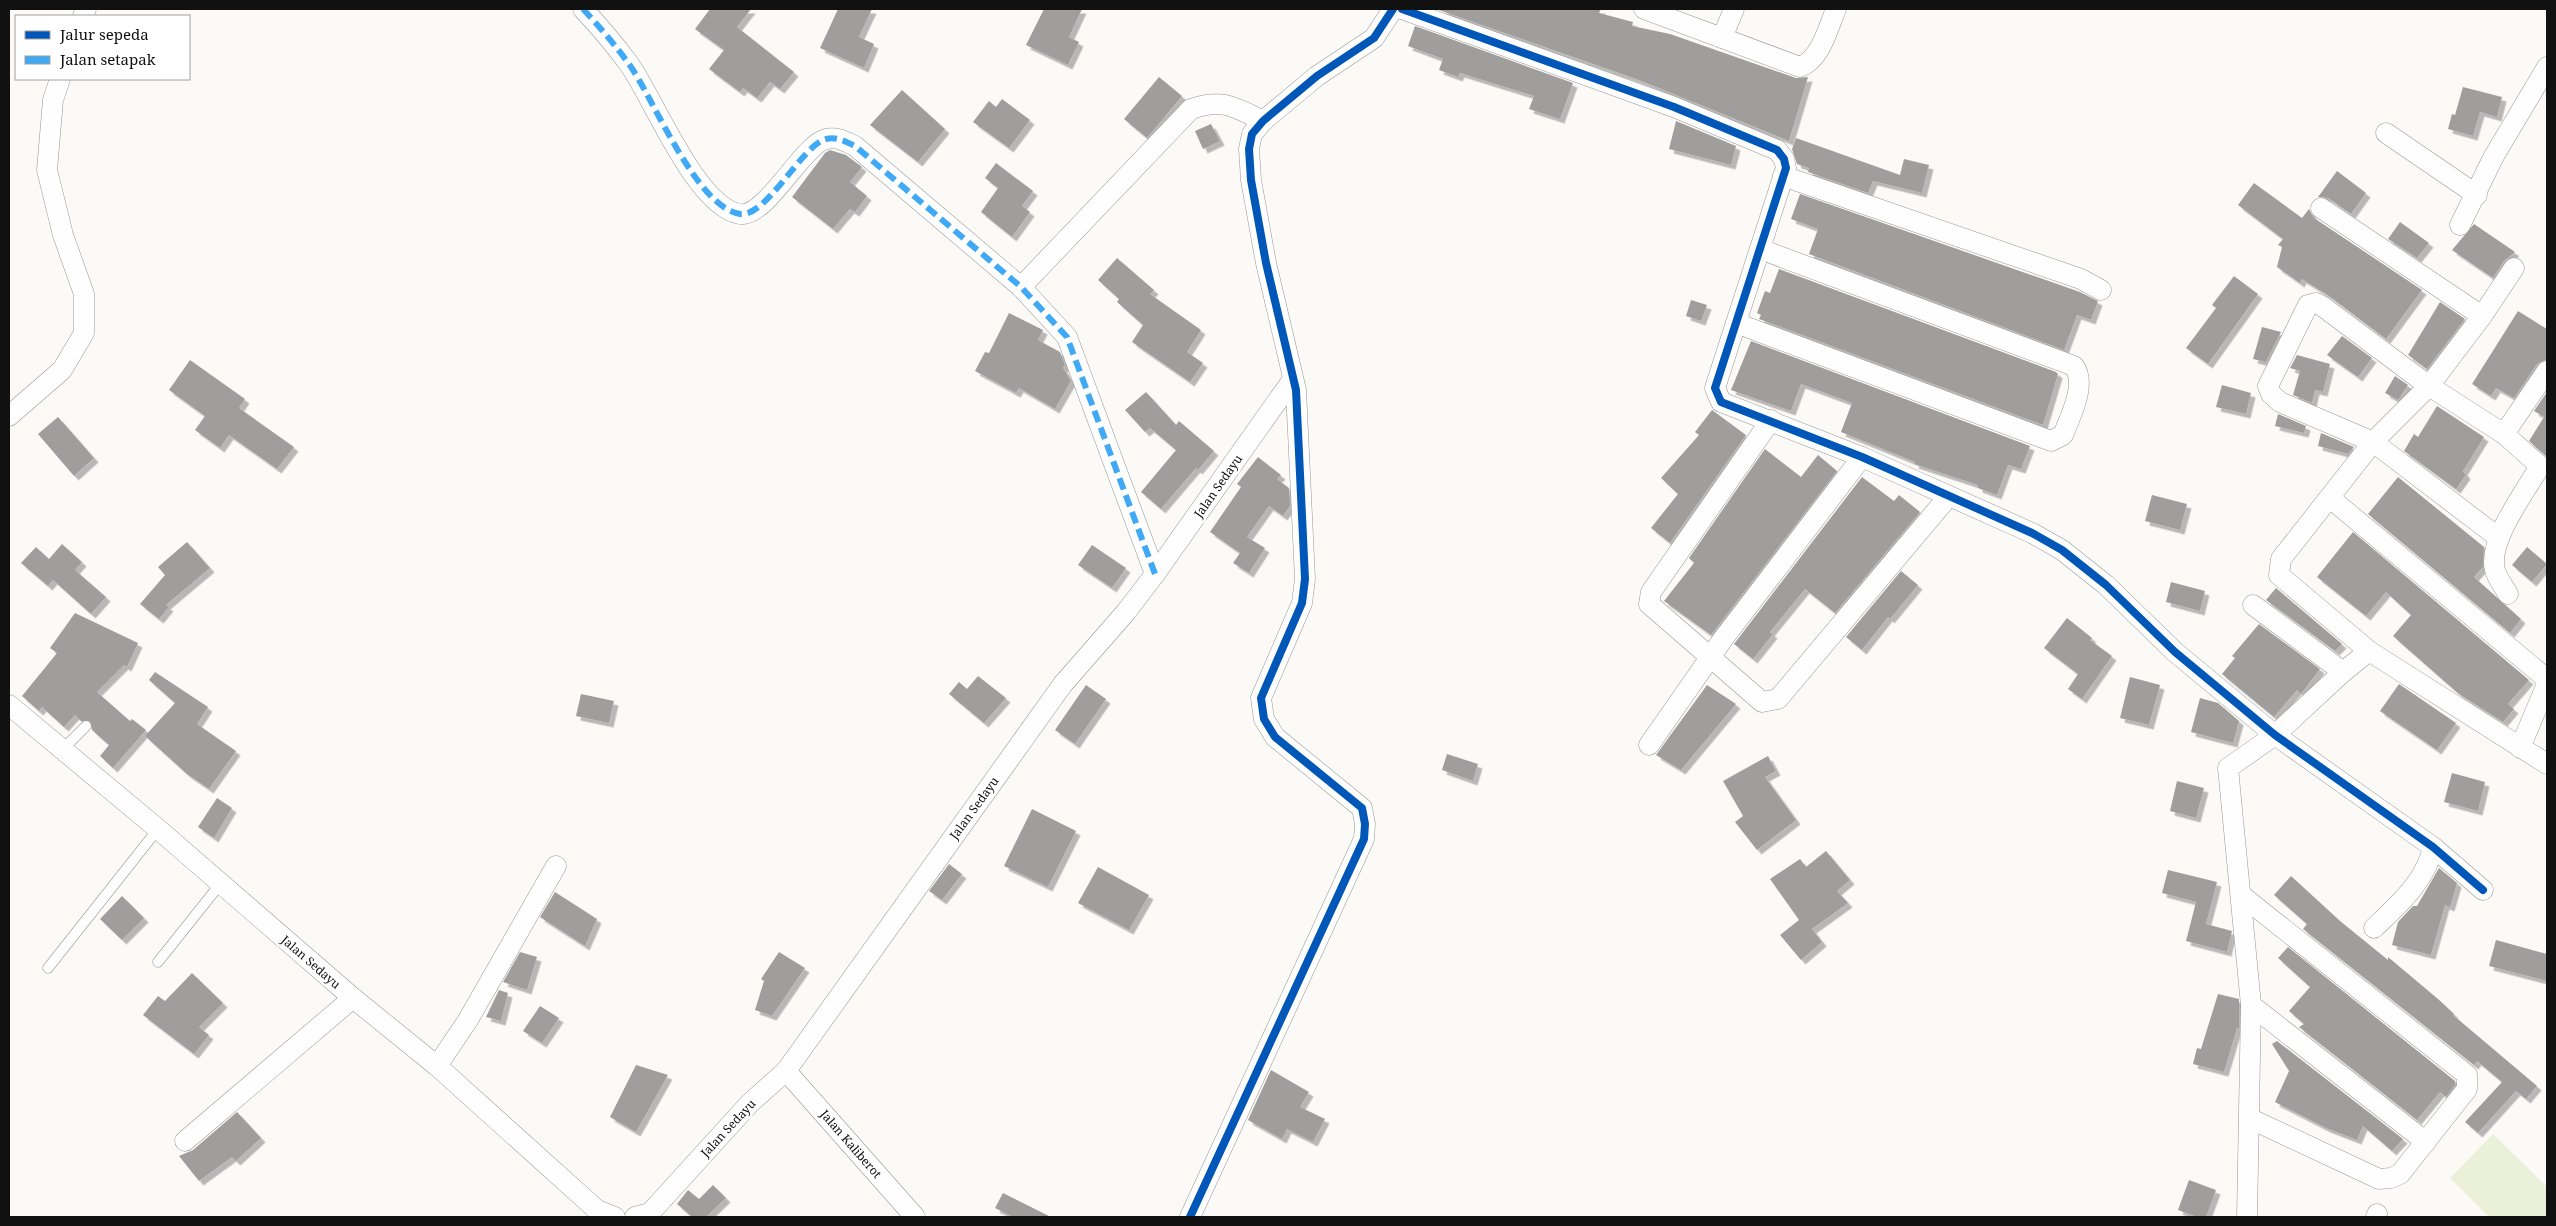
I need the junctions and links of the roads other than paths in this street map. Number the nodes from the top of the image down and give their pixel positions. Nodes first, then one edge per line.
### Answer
1 (583, 9) edge
2 (1393, 9) edge
3 (1402, 9) edge
4 (1734, 9) edge
5 (1836, 9) edge
6 (1651, 10) edge
7 (1722, 38) junction
8 (2547, 67) edge
9 (60, 80) edge
10 (1263, 121) junction
11 (2386, 133) dead end
12 (1783, 176) junction
13 (2476, 195) junction
14 (2321, 208) dead end
15 (2460, 225) dead end
16 (1760, 249) junction
17 (2514, 268) dead end
18 (1021, 287) junction
19 (2101, 290) dead end
20 (2482, 316) junction
21 (1736, 323) junction
22 (2547, 371) edge
23 (1293, 379) junction
24 (2429, 386) junction
25 (9, 416) edge
26 (1771, 420) junction
27 (2504, 434) junction
28 (2373, 442) junction
29 (1862, 457) junction
30 (2544, 467) edge
31 (1948, 497) junction
32 (2330, 498) junction
33 (2499, 538) junction
34 (1155, 574) junction
35 (2508, 594) dead end
36 (2253, 605) dead end
37 (2369, 651) junction
38 (1710, 658) junction
39 (2343, 672) junction
40 (2547, 679) edge
41 (2547, 684) edge
42 (9, 705) edge
43 (86, 726) dead end
44 (2275, 735) junction
45 (1649, 745) dead end
46 (2520, 748) junction
47 (62, 750) junction
48 (2547, 764) edge
49 (158, 828) junction
50 (2433, 847) junction
51 (556, 866) dead end
52 (221, 883) junction
53 (2483, 890) dead end
54 (2241, 895) junction
55 (2374, 928) dead end
56 (158, 962) dead end
57 (48, 968) dead end
58 (353, 998) junction
59 (2251, 1005) junction
60 (437, 1066) junction
61 (786, 1071) junction
62 (2251, 1119) junction
63 (185, 1141) dead end
64 (2426, 1142) junction
65 (615, 1217) edge
66 (635, 1217) edge
67 (915, 1217) edge
68 (1190, 1217) edge
69 (2247, 1217) edge

1 - 18 street
2 - 10 street
3 - 12 street
4 - 7 street
5 - 7 street
6 - 7 street
8 - 13 street
9 - 25 street
10 - 18 street
10 - 23 street
11 - 13 street
12 - 16 street
12 - 19 street
13 - 15 street
14 - 20 street
16 - 21 street
16 - 21 street
17 - 20 street
18 - 34 street
20 - 24 street
21 - 26 street
22 - 27 street
23 - 34 street, Jalan Sedayu
23 - 68 street
24 - 27 street
24 - 28 street
24 - 28 street
26 - 29 street
26 - 38 street
27 - 30 street
28 - 32 street
28 - 33 street
29 - 31 street
29 - 38 street
30 - 33 street
31 - 38 street
31 - 44 street
32 - 37 street
32 - 40 street
33 - 35 street
34 - 61 street, Jalan Sedayu
36 - 39 street
37 - 39 street
37 - 46 street
38 - 45 street
39 - 44 street
41 - 46 street
42 - 47 street, Jalan Sedayu
43 - 47 lane
44 - 50 street
44 - 54 street
46 - 48 street
47 - 49 street, Jalan Sedayu
49 - 52 street, Jalan Sedayu
49 - 57 lane
50 - 53 street
50 - 55 street
51 - 60 street
52 - 56 lane
52 - 58 street, Jalan Sedayu
54 - 59 street
54 - 64 street
58 - 60 street, Jalan Sedayu
58 - 63 street
59 - 62 street
59 - 64 street
60 - 65 street, Jalan Sedayu
61 - 66 street, Jalan Sedayu
61 - 67 street, Jalan Kaliberot
62 - 64 street
62 - 69 street

